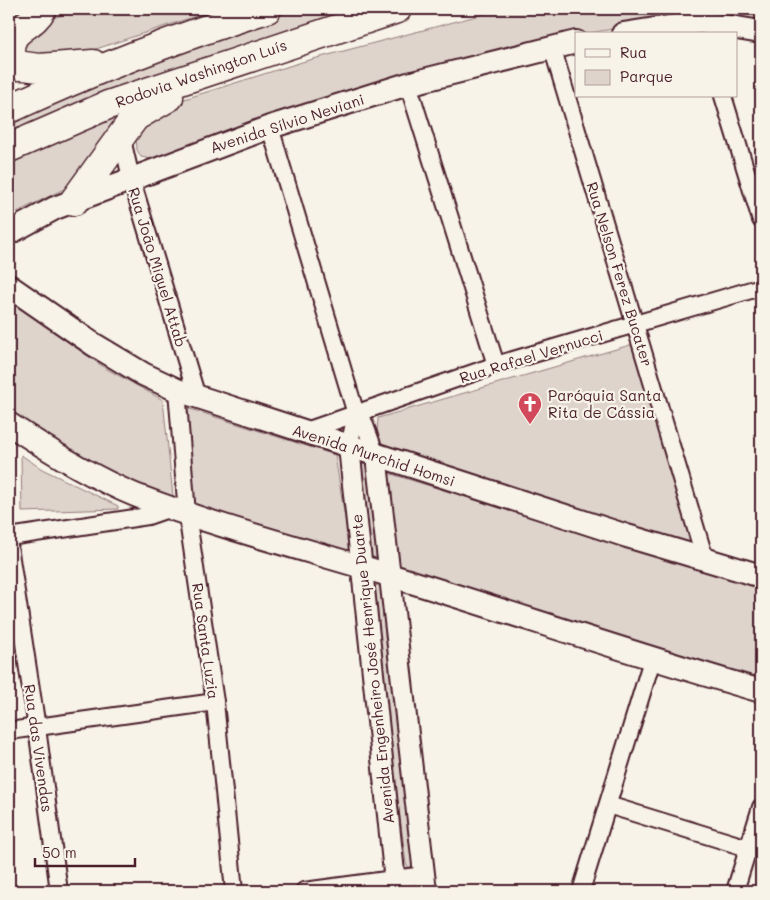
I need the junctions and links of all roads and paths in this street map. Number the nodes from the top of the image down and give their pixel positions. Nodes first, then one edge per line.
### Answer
1 (41, 9) edge
2 (267, 9) edge
3 (397, 9) edge
4 (9, 22) edge
5 (702, 28) edge
6 (649, 32) edge
7 (761, 32) edge
8 (575, 42) edge
9 (552, 47) junction
10 (115, 64) junction
11 (228, 64) junction
12 (14, 65) edge
13 (408, 84) junction
14 (724, 98) edge
15 (9, 109) edge
16 (270, 126) junction
17 (122, 135) junction
18 (9, 148) edge
19 (131, 178) junction
20 (74, 201) junction
21 (761, 220) edge
22 (9, 233) edge
23 (9, 286) edge
24 (761, 287) edge
25 (636, 325) junction
26 (496, 365) junction
27 (187, 394) junction
28 (356, 414) junction
29 (9, 424) edge
30 (304, 432) junction
31 (349, 447) junction
32 (376, 455) junction
33 (179, 511) junction
34 (9, 537) edge
35 (9, 546) edge
36 (705, 559) junction
37 (362, 567) junction
38 (759, 574) edge
39 (388, 575) junction
40 (652, 660) junction
41 (761, 692) edge
42 (215, 702) junction
43 (37, 728) junction
44 (9, 731) edge
45 (608, 805) junction
46 (761, 807) edge
47 (755, 850) edge
48 (425, 883) edge
49 (396, 886) edge
50 (59, 891) edge
51 (234, 891) edge
52 (304, 891) edge
53 (581, 891) edge
54 (735, 891) edge

1 - 4 main road
1 - 12 highway
2 - 10 highway
3 - 11 highway, Rodovia Washington Luís
5 - 6 main road
5 - 7 main road
8 - 9 main road, Avenida Sílvio Neviani
9 - 13 main road, Avenida Sílvio Neviani
9 - 25 street, Rua Nelson Ferez Bucater
10 - 12 highway
10 - 15 highway
11 - 17 highway
11 - 18 highway, Rodovia Washington Luís
13 - 16 main road, Avenida Sílvio Neviani
13 - 26 street
14 - 21 street
16 - 19 main road, Avenida Sílvio Neviani
16 - 28 street
17 - 19 street, Rua João Miguel Attab
17 - 20 highway
19 - 20 main road, Avenida Sílvio Neviani
19 - 27 street, Rua João Miguel Attab
20 - 22 main road, Avenida Sílvio Neviani
23 - 27 main road, Avenida Murchid Homsi
24 - 25 street, Rua Rafael Vernucci
25 - 26 street, Rua Rafael Vernucci
25 - 36 street, Rua Nelson Ferez Bucater
26 - 28 street, Rua Rafael Vernucci
27 - 30 main road, Avenida Murchid Homsi
27 - 33 street, Rua Santa Luzia
28 - 30 street, Rua Rafael Vernucci
28 - 31 street
28 - 32 street
29 - 33 main road
30 - 31 main road, Avenida Murchid Homsi
31 - 32 main road, Avenida Murchid Homsi
31 - 37 street, Avenida Engenheiro José Henrique Duarte
32 - 36 main road, Avenida Murchid Homsi
32 - 39 street, Avenida Engenheiro José Henrique Duarte
33 - 34 street
33 - 37 main road
33 - 42 street, Rua Santa Luzia
35 - 43 street, Rua das Vivendas
36 - 38 main road, Avenida Murchid Homsi
37 - 39 main road
37 - 49 street, Avenida Engenheiro José Henrique Duarte
39 - 40 main road
39 - 48 street, Avenida Engenheiro José Henrique Duarte
40 - 41 main road
40 - 45 street
42 - 43 street
42 - 51 street, Rua Santa Luzia
43 - 44 street
43 - 50 street, Rua das Vivendas
45 - 47 street
45 - 53 street
46 - 47 street
47 - 54 street
48 - 49 street
49 - 52 street

